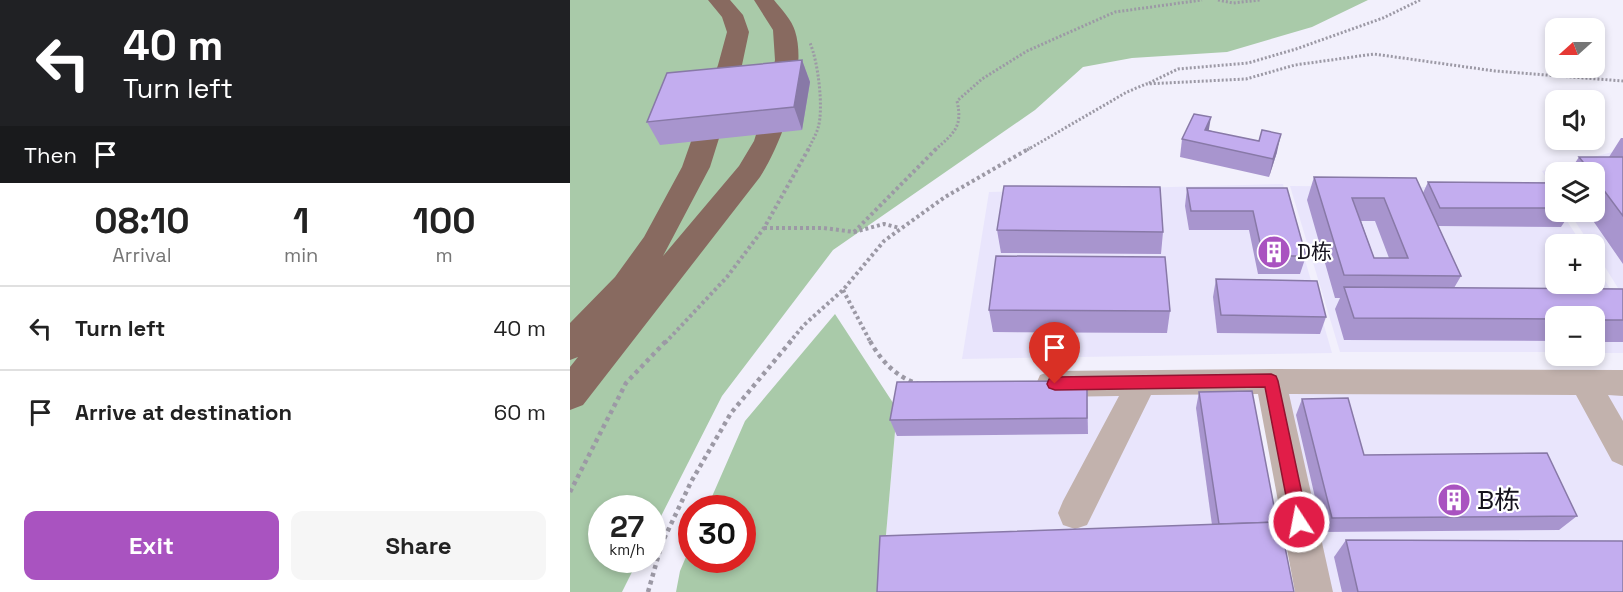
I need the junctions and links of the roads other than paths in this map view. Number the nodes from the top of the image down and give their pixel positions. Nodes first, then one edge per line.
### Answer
1 (718, 0) edge
2 (731, 0) edge
3 (764, 0) edge
4 (738, 32) junction
5 (627, 286) junction
6 (570, 346) edge
7 (607, 351) junction
8 (570, 367) edge
9 (1271, 381) junction
10 (1142, 382) junction
11 (1585, 382) junction
12 (1623, 383) edge
13 (1023, 384) edge
14 (570, 394) edge
15 (570, 405) edge
16 (1623, 451) edge
17 (1075, 513) dead end
18 (1314, 592) edge

1 - 4 highway
2 - 4 highway
3 - 7 highway
4 - 5 highway
5 - 6 highway
5 - 8 highway
7 - 14 highway
7 - 15 highway
9 - 10 street
9 - 11 street
9 - 18 street
10 - 13 street
10 - 17 street
11 - 12 street
11 - 16 street

